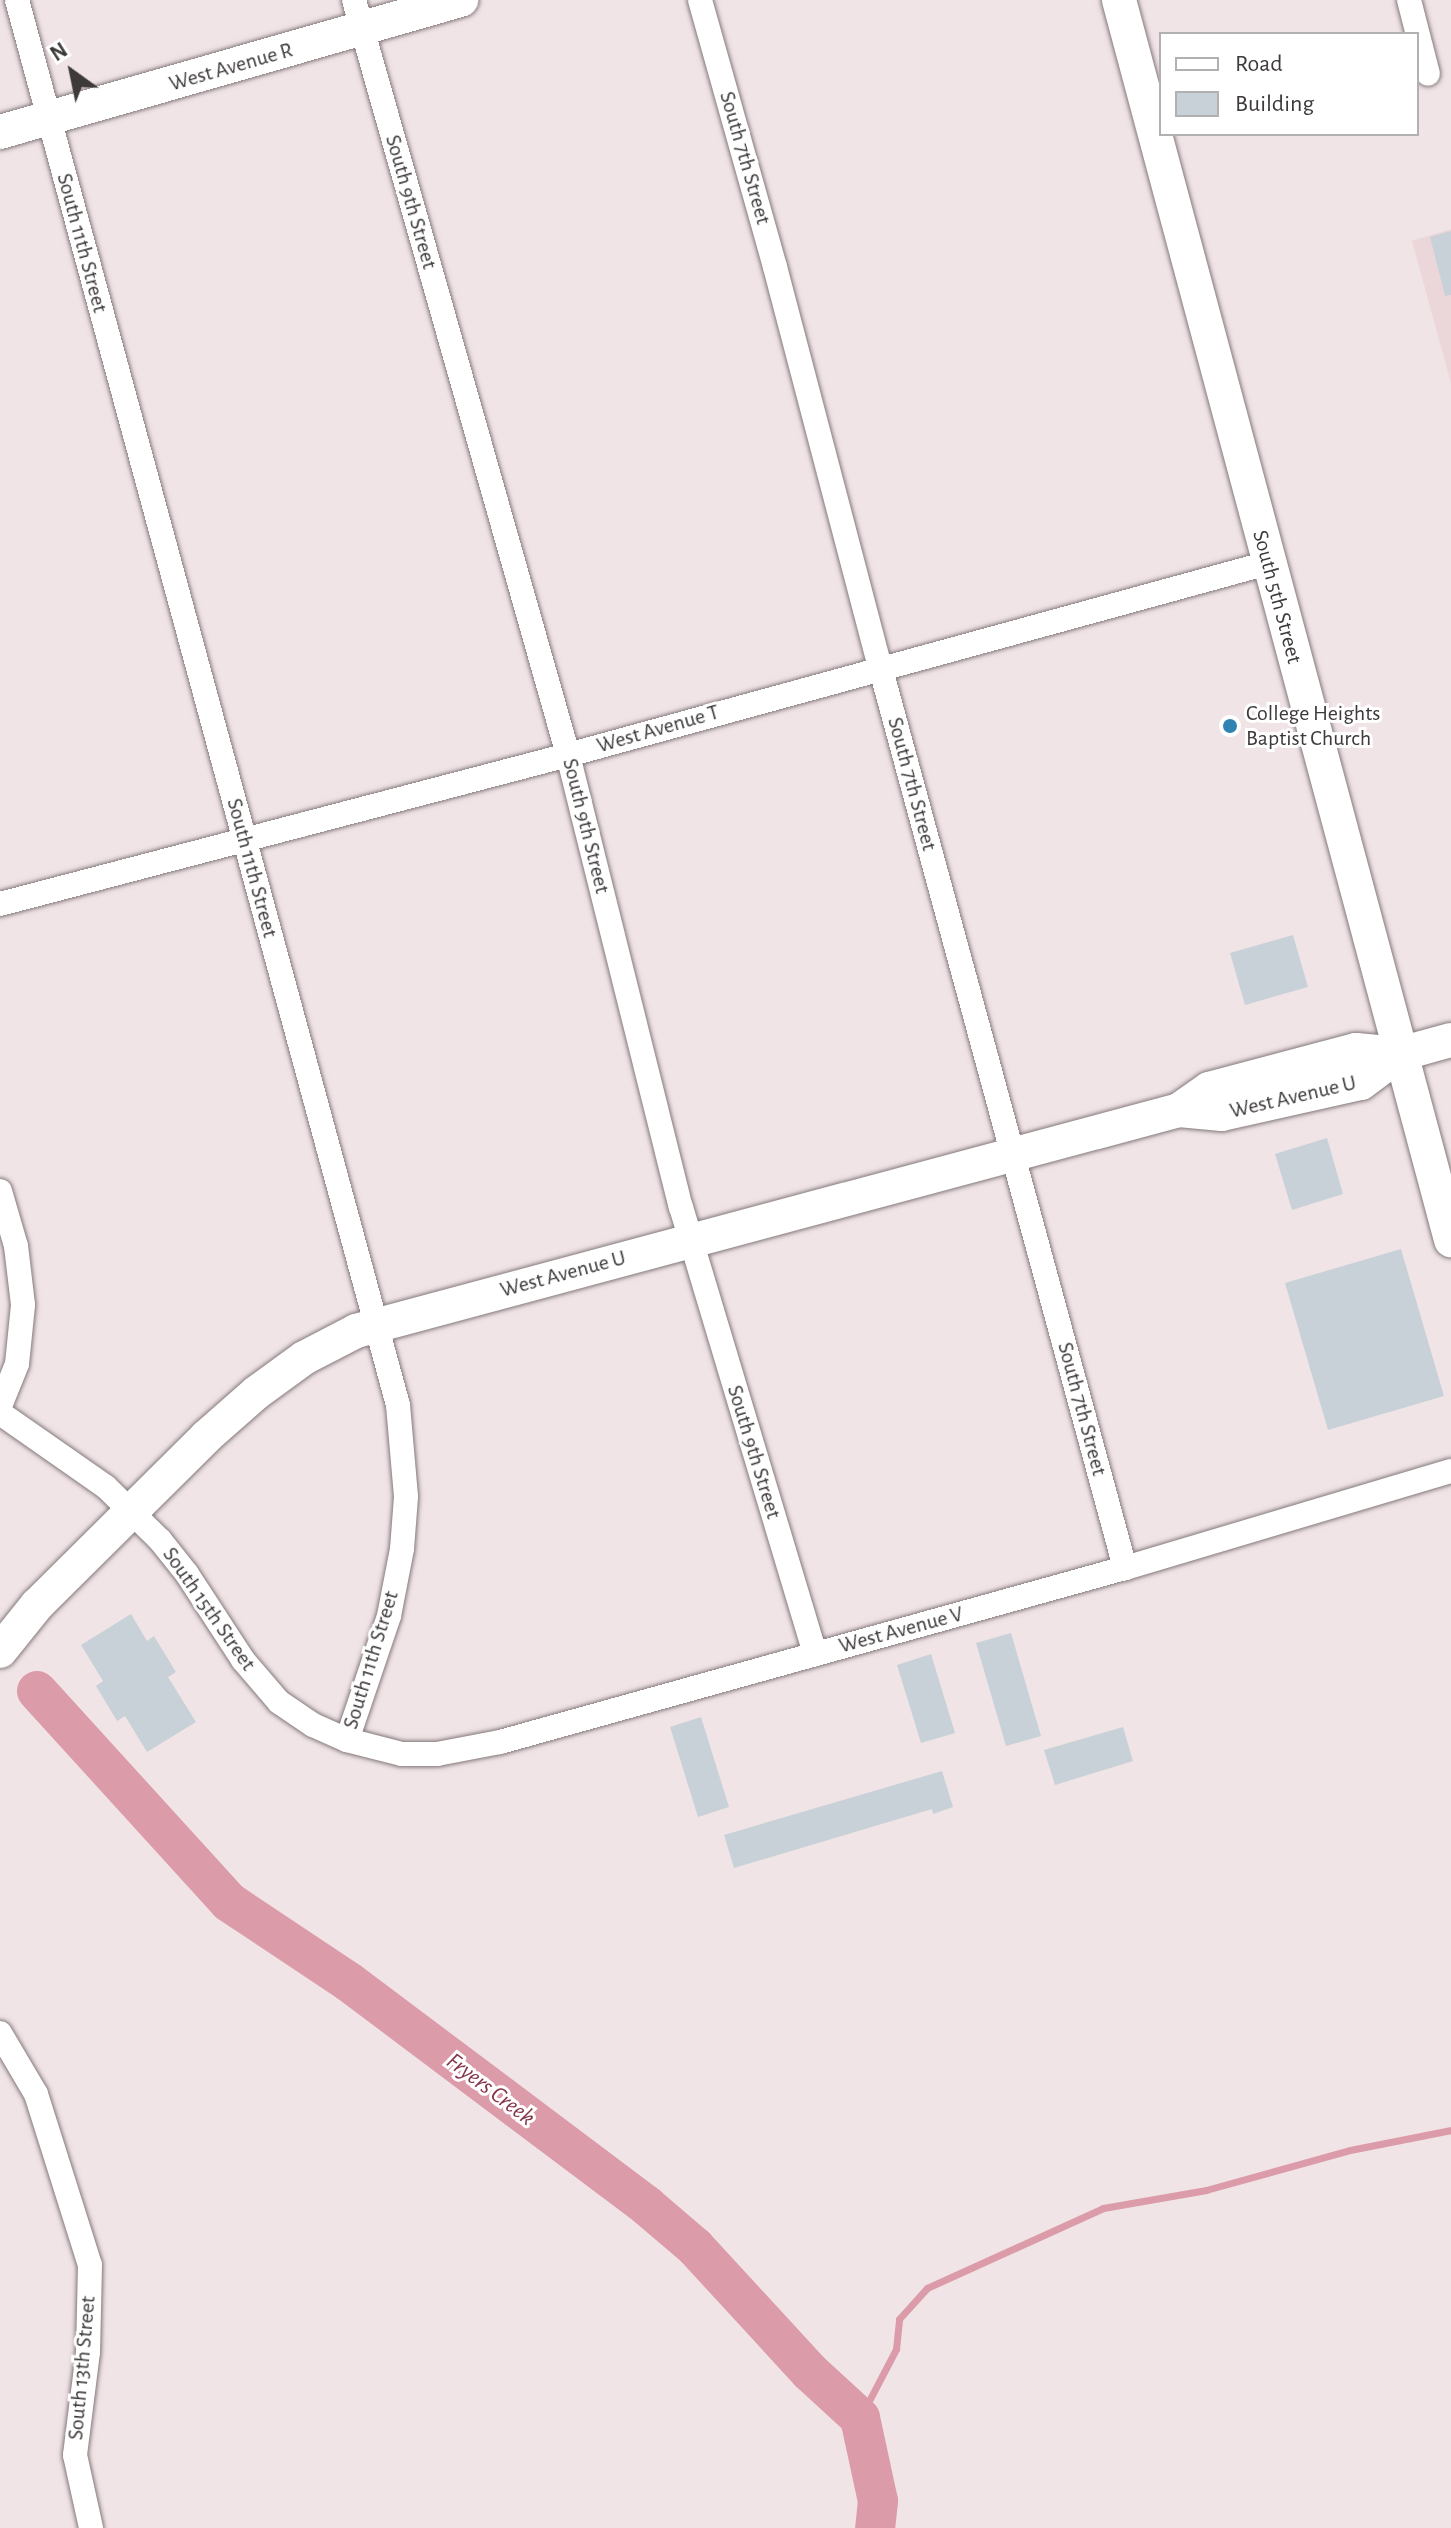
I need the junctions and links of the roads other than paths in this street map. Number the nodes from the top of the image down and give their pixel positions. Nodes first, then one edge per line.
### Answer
1 (17, 0) edge
2 (461, 0) edge
3 (700, 0) edge
4 (1119, 0) edge
5 (1409, 0) edge
6 (358, 15) edge
7 (1417, 32) edge
8 (1419, 39) edge
9 (1428, 74) dead end
10 (48, 118) junction
11 (0, 132) edge
12 (1268, 563) junction
13 (880, 666) junction
14 (568, 755) junction
15 (244, 840) junction
16 (0, 904) edge
17 (1451, 1040) edge
18 (1400, 1054) junction
19 (1013, 1154) junction
20 (0, 1191) edge
21 (691, 1240) junction
22 (1451, 1240) edge
23 (376, 1325) junction
24 (0, 1406) edge
25 (0, 1413) edge
26 (1451, 1471) edge
27 (131, 1510) junction
28 (1125, 1568) junction
29 (37, 1605) junction
30 (0, 1636) edge
31 (0, 1651) edge
32 (815, 1654) junction
33 (347, 1740) junction
34 (0, 2033) edge
35 (91, 2528) edge

1 - 10 street, South 11th Street
2 - 6 street, West Avenue R
3 - 13 street, South 7th Street
4 - 12 street, South 5th Street
5 - 7 street
6 - 10 street, West Avenue R
6 - 14 street, South 9th Street
8 - 9 street
10 - 11 street, West Avenue R
10 - 15 street, South 11th Street
12 - 13 street, West Avenue T
12 - 18 street, South 5th Street
13 - 14 street, West Avenue T
13 - 19 street, South 7th Street
14 - 15 street, West Avenue T
14 - 21 street, South 9th Street
15 - 16 street, West Avenue T
15 - 23 street, South 11th Street
17 - 18 street, West Avenue U
18 - 19 street, West Avenue U
18 - 22 street, South 5th Street
19 - 21 street, West Avenue U
19 - 28 street, South 7th Street
20 - 24 street
21 - 23 street, West Avenue U
21 - 32 street, South 9th Street
23 - 27 street, West Avenue U
23 - 33 street, South 11th Street
25 - 27 street, South 15th Street
26 - 28 street, West Avenue V
27 - 29 street, West Avenue U
27 - 33 street, South 15th Street
28 - 32 street, West Avenue V
29 - 30 street, West Avenue U
29 - 31 street, West Avenue U
32 - 33 street, West Avenue V
34 - 35 street, South 13th Street

